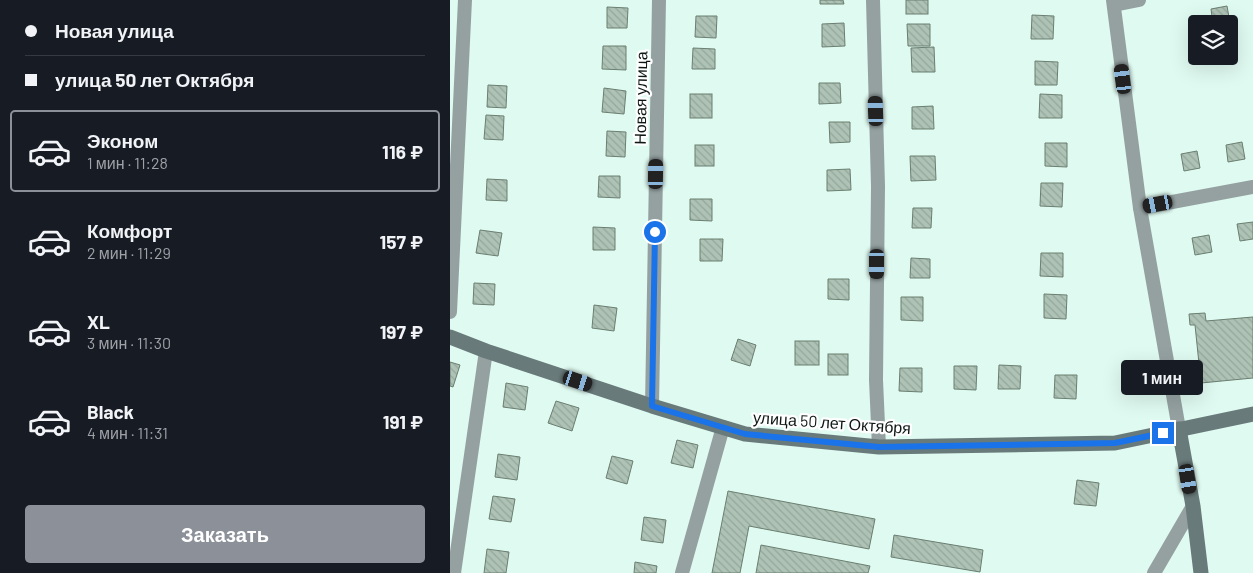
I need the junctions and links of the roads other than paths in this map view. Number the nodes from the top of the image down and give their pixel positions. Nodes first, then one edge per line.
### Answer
1 (465, 0) edge
2 (659, 0) edge
3 (873, 0) edge
4 (1139, 0) edge
5 (1114, 2) edge
6 (1253, 187) edge
7 (1140, 208) junction
8 (450, 312) edge
9 (450, 337) edge
10 (486, 351) junction
11 (652, 406) junction
12 (1253, 414) edge
13 (723, 427) junction
14 (1179, 429) junction
15 (879, 447) junction
16 (1192, 506) junction
17 (454, 573) edge
18 (682, 573) edge
19 (1154, 573) edge
20 (1201, 573) edge

1 - 8 street
2 - 11 street, Новая улица
3 - 15 street
4 - 5 street
5 - 7 street
6 - 7 street
7 - 14 street
9 - 10 main road, улица 50 лет Октября
10 - 11 main road, улица 50 лет Октября
10 - 17 street
11 - 13 main road, улица 50 лет Октября
12 - 14 main road, улица 50 лет Октября
13 - 15 main road, улица 50 лет Октября
13 - 18 street
14 - 15 main road, улица 50 лет Октября
14 - 16 main road
16 - 19 street
16 - 20 main road

